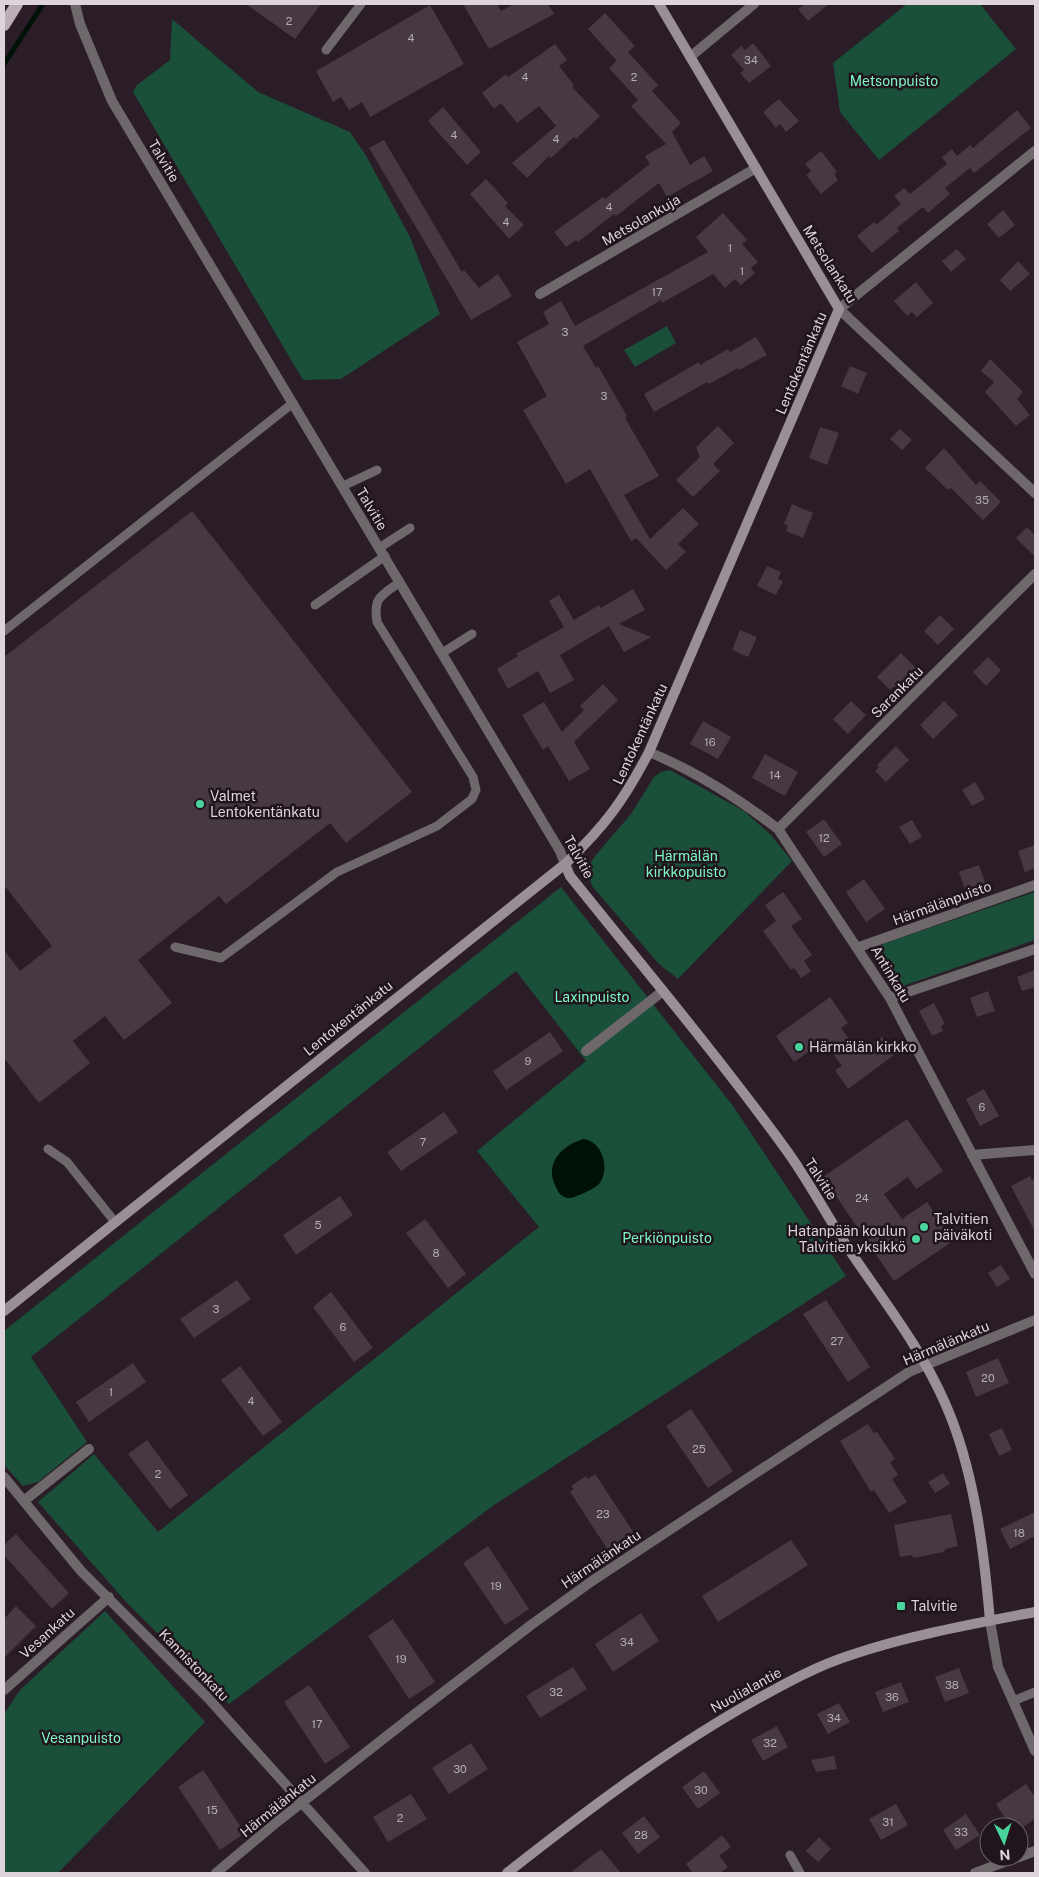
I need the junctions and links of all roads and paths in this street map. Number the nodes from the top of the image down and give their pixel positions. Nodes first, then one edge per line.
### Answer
1 (17, 4) edge
2 (75, 4) edge
3 (361, 4) edge
4 (659, 4) edge
5 (754, 4) edge
6 (4, 24) edge
7 (326, 50) dead end
8 (690, 57) junction
9 (1035, 151) edge
10 (756, 168) junction
11 (540, 294) dead end
12 (839, 309) junction
13 (294, 403) junction
14 (377, 470) dead end
15 (343, 486) junction
16 (1035, 493) edge
17 (410, 528) dead end
18 (382, 552) junction
19 (1035, 574) edge
20 (400, 582) junction
21 (315, 605) dead end
22 (4, 632) edge
23 (472, 634) dead end
24 (442, 653) junction
25 (649, 752) junction
26 (778, 829) junction
27 (565, 864) junction
28 (1035, 885) edge
29 (175, 947) dead end
30 (859, 947) junction
31 (1035, 949) edge
32 (663, 991) junction
33 (890, 998) junction
34 (586, 1051) dead end
35 (48, 1149) dead end
36 (1035, 1150) edge
37 (972, 1155) junction
38 (115, 1222) junction
39 (1035, 1274) edge
40 (4, 1311) edge
41 (1035, 1320) edge
42 (925, 1366) junction
43 (89, 1448) dead end
44 (4, 1476) edge
45 (25, 1500) junction
46 (109, 1597) junction
47 (1035, 1612) edge
48 (990, 1621) junction
49 (4, 1690) edge
50 (1035, 1692) edge
51 (1013, 1701) junction
52 (1035, 1751) edge
53 (301, 1804) junction
54 (790, 1855) dead end
55 (992, 1867) edge
56 (216, 1873) edge
57 (365, 1873) edge
58 (507, 1873) edge
59 (800, 1873) edge
60 (975, 1873) edge

1 - 6 main road
2 - 13 street, Talvitie
3 - 7 lane
4 - 8 street, Metsolankatu
5 - 8 street
8 - 10 street, Metsolankatu
9 - 12 street, Lentokentänkatu
10 - 11 street, Metsolankuja
10 - 12 street, Metsolankatu
12 - 16 street, Metsolankatu
12 - 25 street, Lentokentänkatu
13 - 15 street, Talvitie
13 - 22 lane
14 - 15 lane
15 - 18 street, Talvitie
17 - 18 lane
18 - 20 street, Talvitie
18 - 21 lane
19 - 26 street, Sarankatu
20 - 24 street, Talvitie
20 - 29 lane
23 - 24 lane
24 - 27 street, Talvitie
25 - 26 street, Antinkatu
25 - 27 street, Lentokentänkatu
26 - 30 street, Antinkatu
27 - 32 street, Talvitie
27 - 38 street, Lentokentänkatu
28 - 30 street, Härmälänpuisto
30 - 33 street, Antinkatu
31 - 33 street
32 - 34 street
32 - 42 street, Talvitie
33 - 37 street, Antinkatu
35 - 38 lane
36 - 37 street
37 - 39 street, Antinkatu
38 - 40 street, Lentokentänkatu
41 - 42 street, Härmälänkatu
42 - 48 street, Talvitie
42 - 53 street, Härmälänkatu
43 - 45 street
44 - 45 street, Kannistonkatu
45 - 46 street, Kannistonkatu
46 - 49 street, Vesankatu
46 - 53 street, Kannistonkatu
47 - 48 street, Nuolialantie
48 - 51 street, Talvitie
48 - 58 street, Nuolialantie
50 - 51 lane
51 - 52 street, Talvitie
53 - 56 street, Härmälänkatu
53 - 57 street, Kannistonkatu
54 - 59 lane
55 - 60 street

